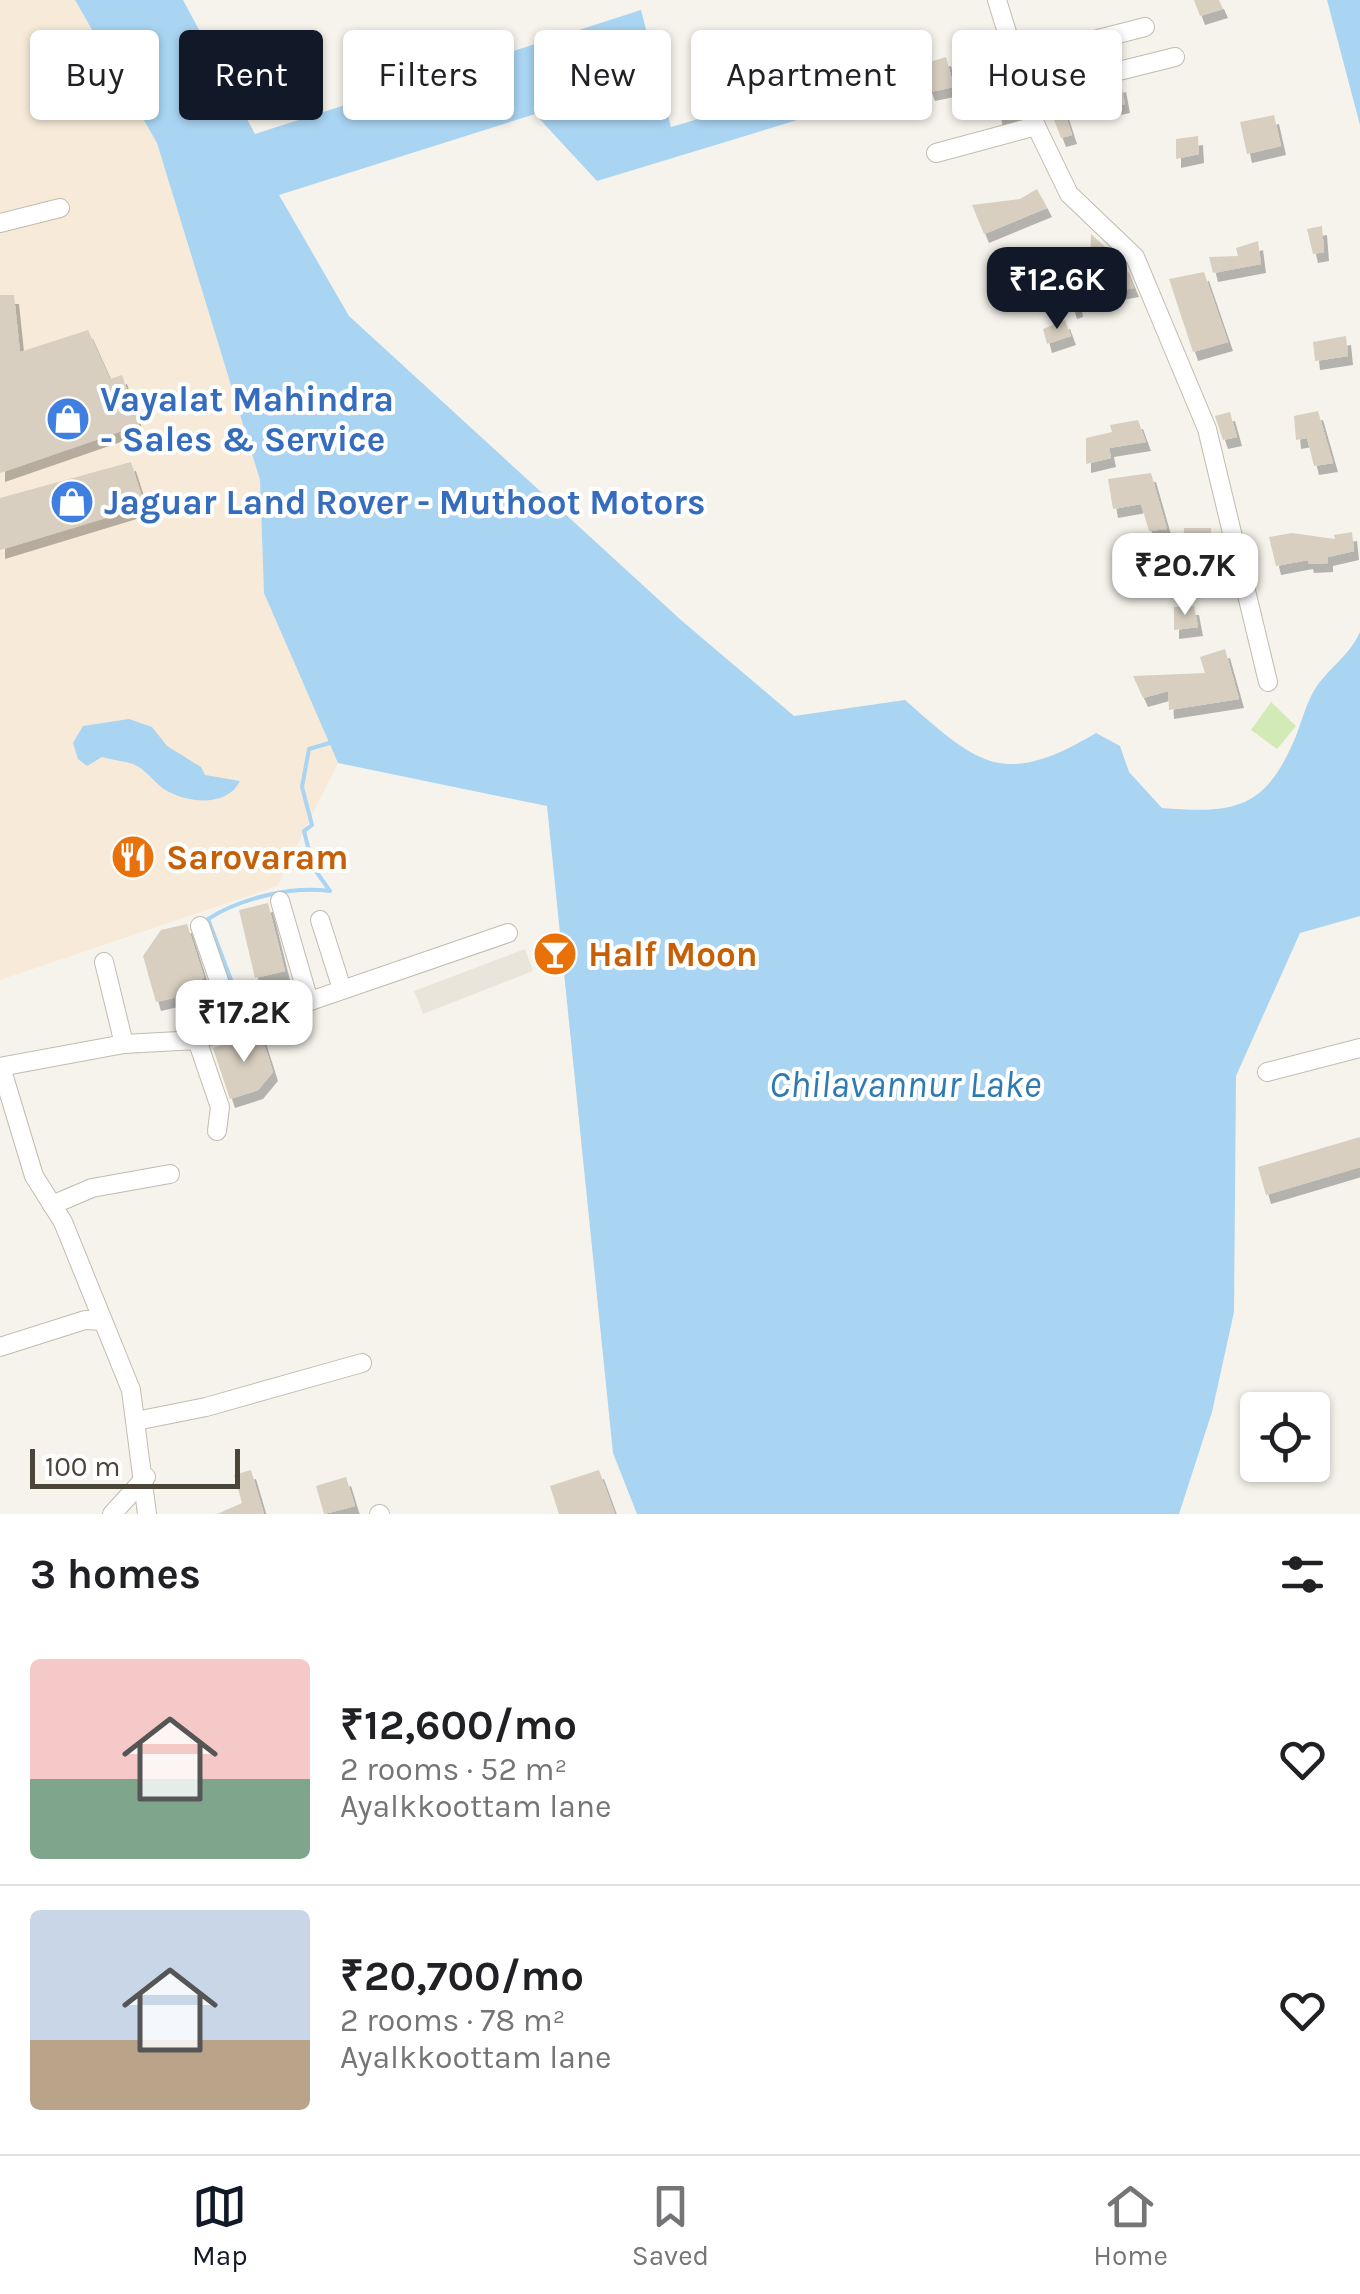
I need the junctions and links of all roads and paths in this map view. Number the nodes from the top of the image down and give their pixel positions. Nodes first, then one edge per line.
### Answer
1 (998, 0) edge
2 (1145, 27) dead end
3 (1007, 30) edge
4 (1122, 33) edge
5 (1175, 57) dead end
6 (1122, 70) edge
7 (1034, 120) edge
8 (1036, 126) junction
9 (936, 152) dead end
10 (60, 208) dead end
11 (0, 222) edge
12 (1268, 682) dead end
13 (280, 901) dead end
14 (320, 920) dead end
15 (200, 926) dead end
16 (508, 932) dead end
17 (104, 962) dead end
18 (342, 989) junction
19 (309, 1001) junction
20 (235, 1027) junction
21 (197, 1040) junction
22 (124, 1044) junction
23 (1360, 1048) edge
24 (0, 1067) edge
25 (1267, 1072) dead end
26 (217, 1131) dead end
27 (170, 1174) dead end
28 (52, 1205) junction
29 (103, 1322) junction
30 (0, 1347) edge
31 (362, 1363) dead end
32 (136, 1421) junction
33 (146, 1477) junction
34 (112, 1514) edge
35 (148, 1514) edge

1 - 3 street
2 - 4 street
5 - 6 street
7 - 8 street
8 - 9 street
8 - 12 street
10 - 11 street
13 - 19 street
14 - 18 street
15 - 20 street
16 - 18 street
17 - 22 street
18 - 19 street
19 - 20 street
20 - 21 street
21 - 22 street
21 - 26 street
22 - 24 street
23 - 25 street
24 - 28 street
27 - 28 street
28 - 29 street
29 - 30 street
29 - 32 street
31 - 32 street
32 - 33 street
33 - 34 street
33 - 35 street

